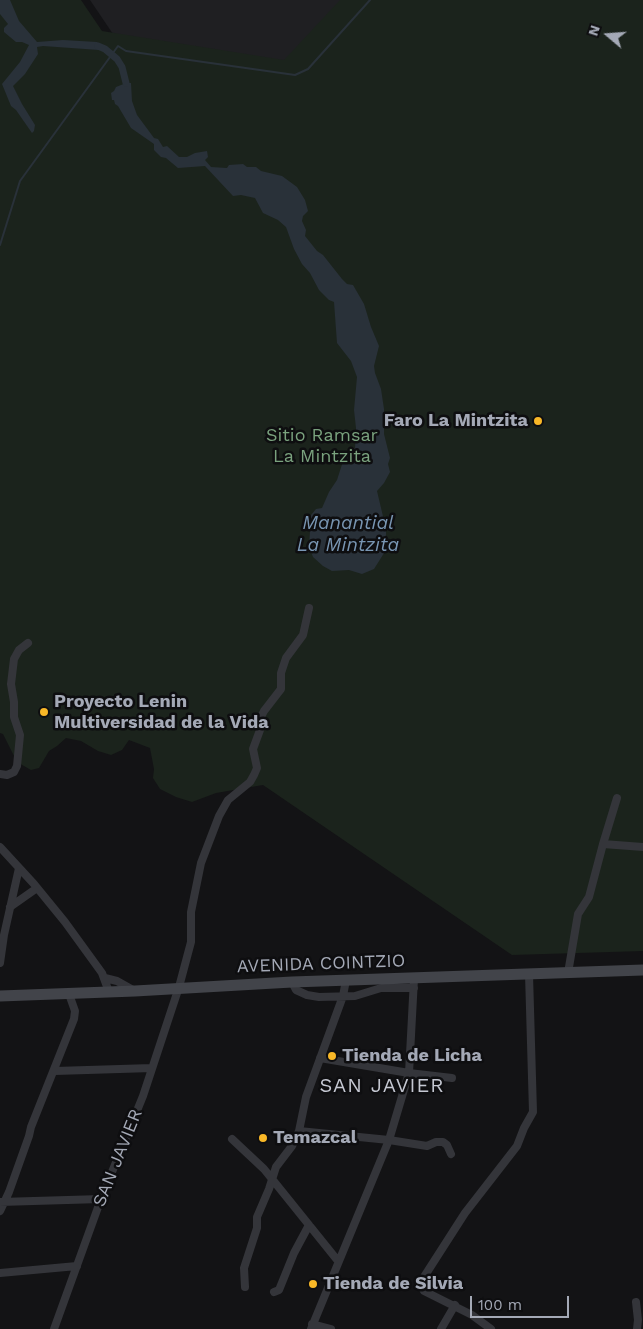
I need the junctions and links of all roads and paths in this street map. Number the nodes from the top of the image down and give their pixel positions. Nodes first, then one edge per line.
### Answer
1 (309, 608) dead end
2 (28, 643) dead end
3 (0, 774) edge
4 (617, 798) dead end
5 (603, 844) junction
6 (0, 847) edge
7 (643, 847) edge
8 (19, 868) junction
9 (37, 888) junction
10 (10, 907) junction
11 (1, 934) edge
12 (0, 963) edge
13 (643, 970) edge
14 (568, 973) junction
15 (530, 974) junction
16 (105, 978) junction
17 (346, 980) junction
18 (292, 982) junction
19 (414, 983) junction
20 (180, 987) junction
21 (135, 991) junction
22 (109, 992) junction
23 (69, 994) junction
24 (0, 996) edge
25 (343, 996) junction
26 (320, 1058) junction
27 (152, 1068) junction
28 (55, 1071) junction
29 (409, 1073) junction
30 (452, 1078) dead end
31 (299, 1131) junction
32 (232, 1139) dead end
33 (389, 1140) junction
34 (451, 1154) dead end
35 (272, 1179) junction
36 (101, 1198) junction
37 (2, 1202) edge
38 (0, 1211) edge
39 (309, 1225) junction
40 (338, 1261) junction
41 (77, 1266) junction
42 (0, 1273) edge
43 (245, 1286) dead end
44 (274, 1292) dead end
45 (636, 1302) dead end
46 (455, 1305) junction
47 (311, 1327) edge
48 (54, 1329) edge
49 (331, 1329) edge
50 (441, 1329) edge
51 (491, 1329) edge
52 (636, 1329) edge

1 - 20 street, SAN JAVIER
2 - 3 street
4 - 5 street
5 - 7 street
5 - 14 street
6 - 8 street
8 - 9 street
8 - 10 street
9 - 10 street
9 - 16 street
10 - 11 street
11 - 12 street
13 - 14 main road, AVENIDA COINTZIO
14 - 15 main road, AVENIDA COINTZIO
15 - 19 main road, AVENIDA COINTZIO
15 - 46 street
16 - 21 street
16 - 22 street
17 - 18 main road, AVENIDA COINTZIO
17 - 19 main road, AVENIDA COINTZIO
17 - 25 street
18 - 20 main road, AVENIDA COINTZIO
18 - 25 street
19 - 25 street
19 - 29 street
20 - 21 main road, AVENIDA COINTZIO
20 - 27 street, SAN JAVIER
21 - 22 main road, AVENIDA COINTZIO
22 - 23 main road, AVENIDA COINTZIO
23 - 24 main road, AVENIDA COINTZIO
23 - 28 street
25 - 26 street
26 - 29 street
26 - 31 street
27 - 28 street
27 - 36 street, SAN JAVIER
28 - 37 street
29 - 30 street
29 - 33 street
31 - 33 street
31 - 35 street
32 - 35 street
33 - 34 street
33 - 40 street
35 - 39 street
35 - 43 street
36 - 37 street
36 - 41 street, SAN JAVIER
37 - 38 street
39 - 40 street
39 - 44 street
40 - 47 street
41 - 42 street
41 - 48 street, SAN JAVIER
45 - 52 street
46 - 50 street
46 - 51 street
47 - 49 street

